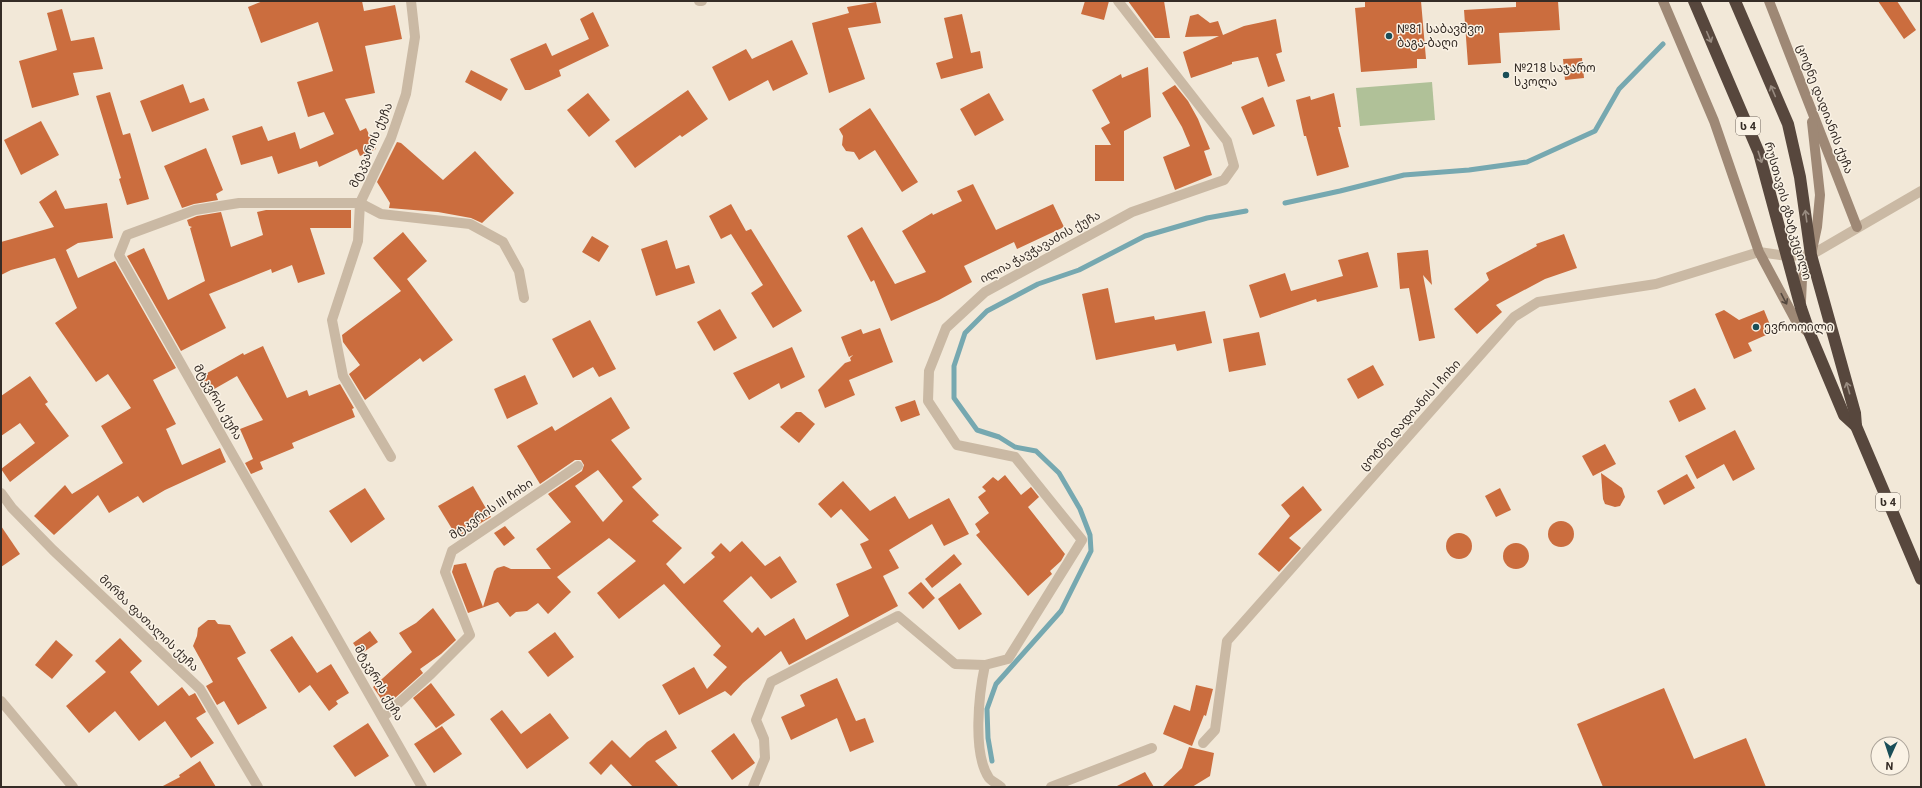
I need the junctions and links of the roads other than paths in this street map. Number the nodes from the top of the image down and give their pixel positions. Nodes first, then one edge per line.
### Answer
1 (411, 1) edge
2 (699, 1) edge
3 (702, 1) edge
4 (1118, 1) edge
5 (1663, 1) edge
6 (1694, 1) edge
7 (1735, 1) edge
8 (1769, 1) edge
9 (1810, 108) junction
10 (1921, 191) edge
11 (360, 203) junction
12 (1857, 227) junction
13 (1759, 252) junction
14 (1810, 255) junction
15 (1787, 256) junction
16 (524, 298) dead end
17 (1801, 308) junction
18 (1810, 334) junction
19 (1856, 426) junction
20 (392, 457) dead end
21 (578, 466) dead end
22 (1, 493) edge
23 (1921, 579) edge
24 (984, 665) junction
25 (1, 701) edge
26 (383, 717) junction
27 (1203, 743) dead end
28 (1152, 748) dead end
29 (73, 787) edge
30 (258, 787) edge
31 (422, 787) edge
32 (753, 787) edge
33 (1001, 787) edge
34 (1051, 787) edge

1 - 11 street, მტკვარის ქუჩა
2 - 3 street
4 - 24 street, ილია ჭავჭავაძის ქუჩა
5 - 13 street
6 -> 15 highway, რუსთავის გზატკეცილი / ს 4
14 -> 7 highway, რუსთავის გზატკეცილი / ს 4
8 - 9 street, ცოტნე დადიანის ქუჩა
9 - 12 street, ცოტნე დადიანის ქუჩა
9 - 14 street
10 - 12 street
11 - 16 street
11 - 20 street
11 - 26 street, მტკვრის ქუჩა
12 - 14 street
13 - 15 street
13 -> 18 street
13 - 27 street, ცოტნე დადიანის I ჩიხი
14 - 15 street
14 - 17 street
19 -> 14 highway, რუსთავის გზატკეცილი / ს 4
15 - 17 highway, რუსთავის გზატკეცილი / ს 4
17 - 18 highway, რუსთავის გზატკეცილი / ს 4
18 - 19 highway, რუსთავის გზატკეცილი / ს 4
19 - 23 highway, რუსთავის გზატკეცილი / ს 4
21 - 26 street, მტკვრის III ჩიხი
22 - 30 street, მირზა ფათალის ქუჩა
24 - 32 street, ილია ჭავჭავაძის ქუჩა
24 - 33 street
25 - 29 street
26 - 31 street, მტკვრის ქუჩა
28 - 34 street

